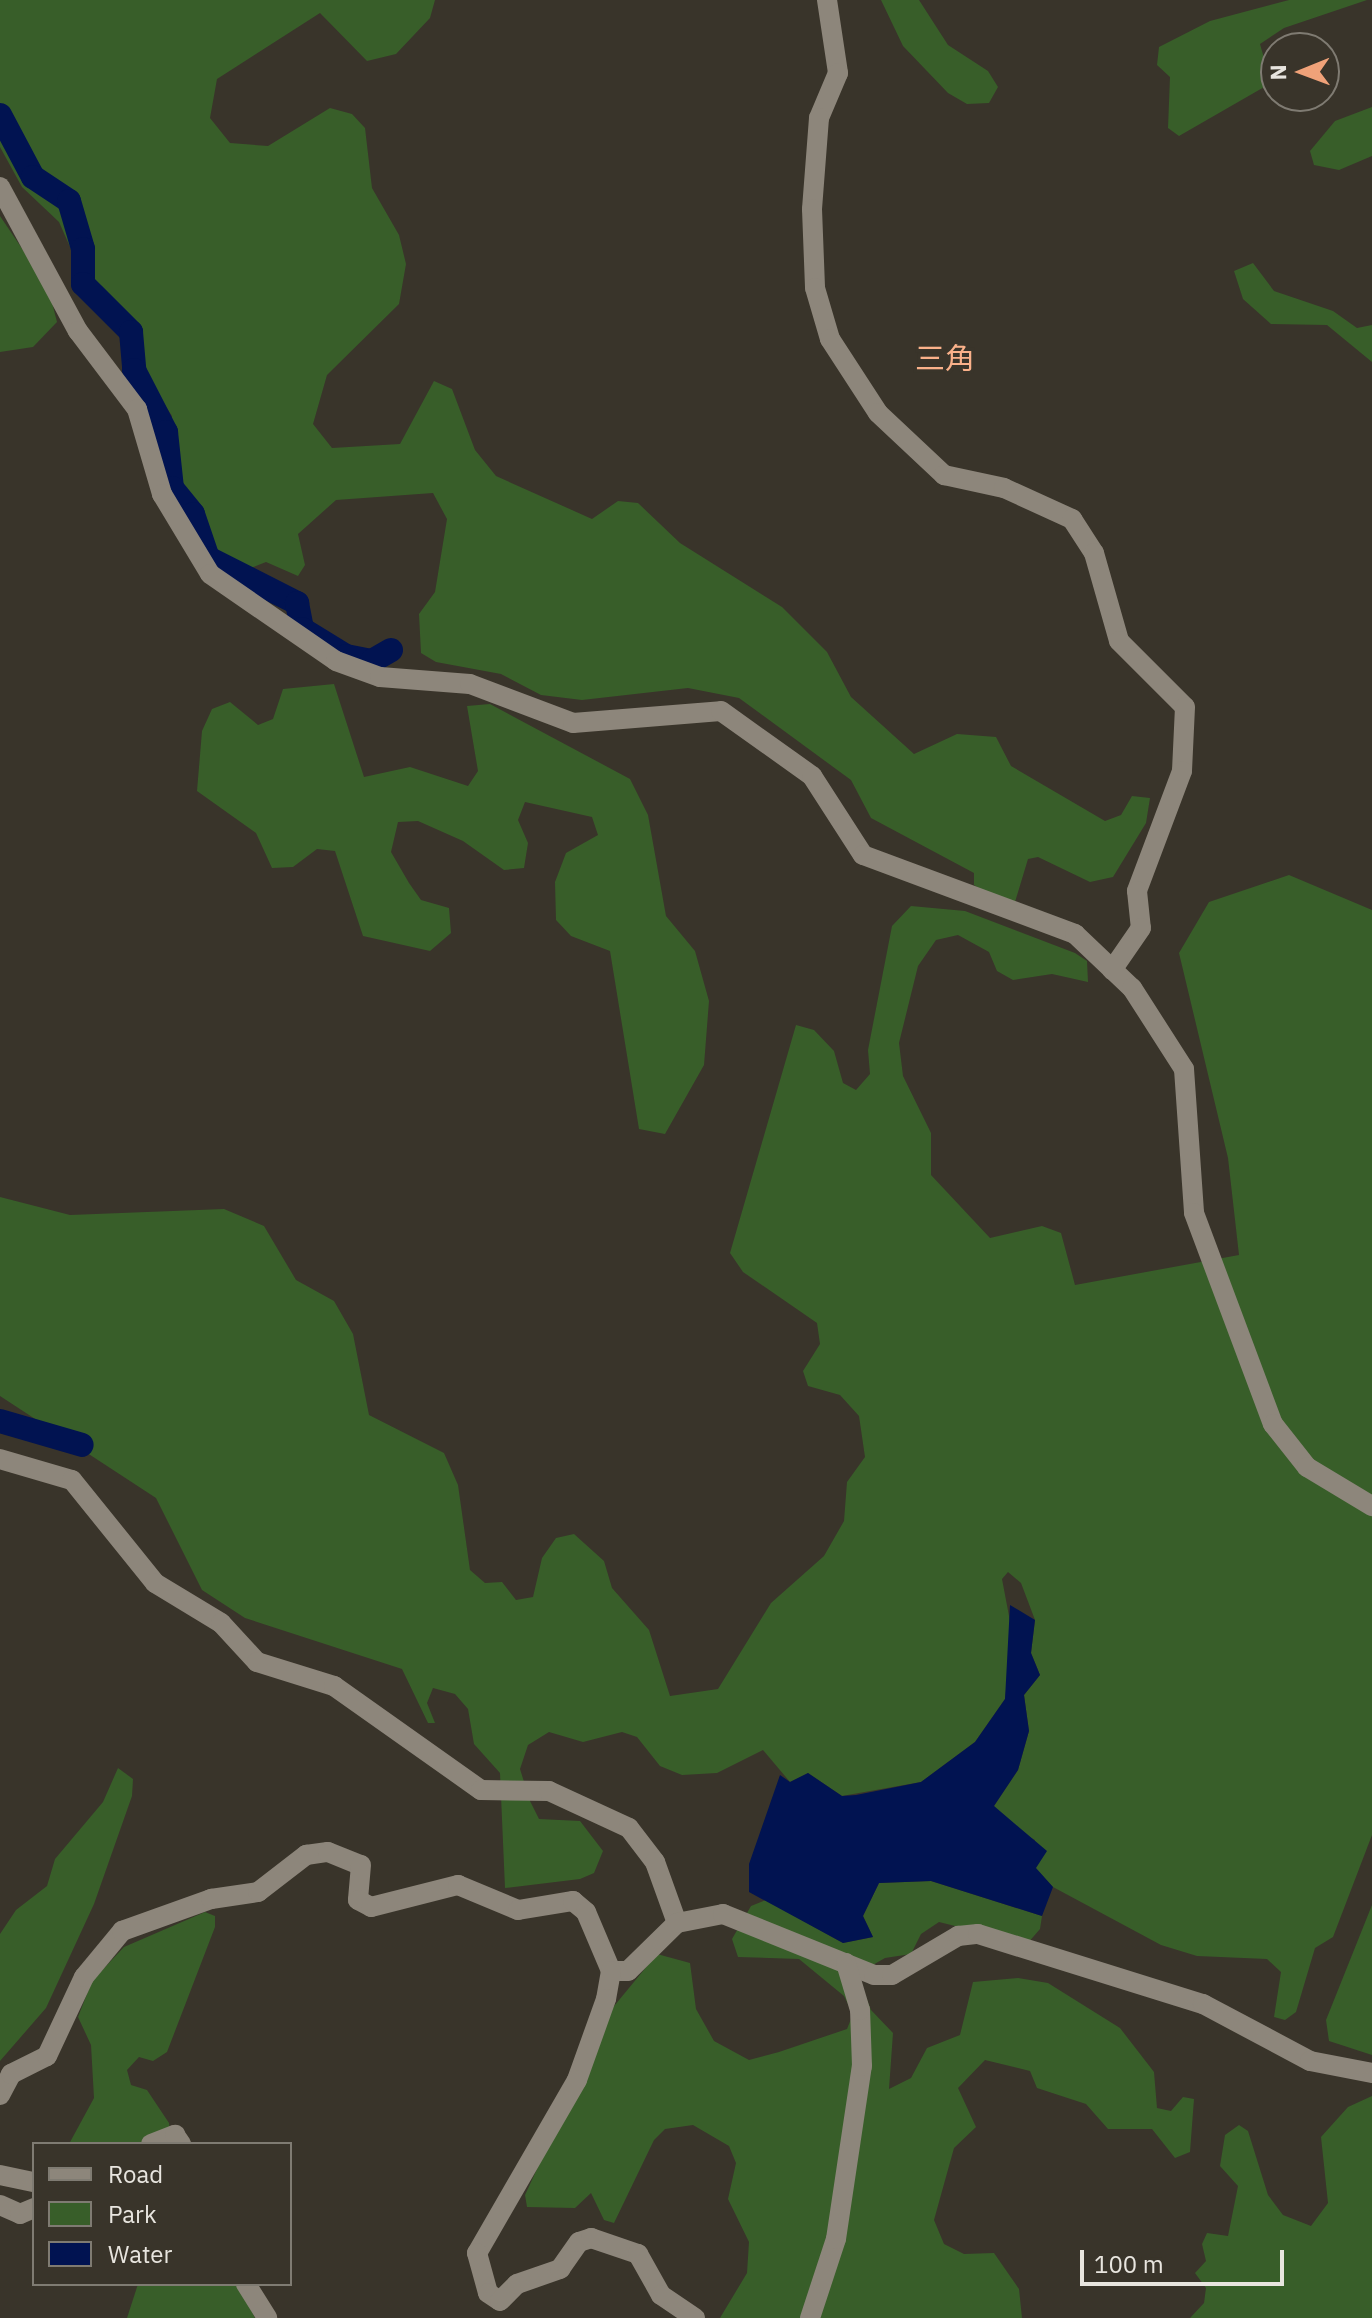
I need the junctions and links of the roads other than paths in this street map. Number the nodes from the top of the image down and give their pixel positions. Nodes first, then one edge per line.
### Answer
1 (827, 0) edge
2 (0, 187) edge
3 (1112, 970) junction
4 (0, 1459) edge
5 (1372, 1506) edge
6 (677, 1923) junction
7 (846, 1963) junction
8 (611, 1971) junction
9 (1372, 2073) edge
10 (0, 2095) edge
11 (156, 2142) edge
12 (180, 2142) edge
13 (0, 2175) edge
14 (32, 2185) edge
15 (0, 2205) edge
16 (32, 2209) edge
17 (247, 2286) edge
18 (267, 2318) edge
19 (695, 2318) edge
20 (810, 2318) edge

1 - 3 street
2 - 3 street
3 - 5 street
4 - 6 street
6 - 7 street
6 - 8 street
7 - 9 street
7 - 20 street
8 - 10 street
8 - 19 street
11 - 12 street
13 - 14 street
15 - 16 street
17 - 18 street

